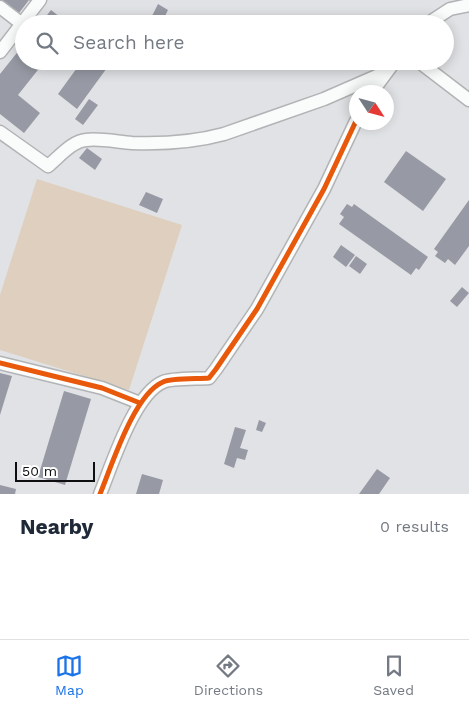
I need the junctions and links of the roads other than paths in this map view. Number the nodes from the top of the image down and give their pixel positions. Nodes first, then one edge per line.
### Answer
1 (40, 0) edge
2 (466, 4) edge
3 (0, 7) edge
4 (29, 15) edge
5 (441, 15) edge
6 (15, 19) edge
7 (15, 33) edge
8 (0, 52) edge
9 (430, 70) edge
10 (386, 72) joint
11 (377, 85) edge
12 (469, 100) edge
13 (352, 130) edge
14 (0, 132) edge
15 (0, 363) edge
16 (140, 402) junction
17 (100, 494) edge

1 - 4 street
2 - 5 street
3 - 6 street
7 - 8 street
9 - 12 street
10 - 11 street
10 - 14 street
13 - 16 street
15 - 16 street
16 - 17 street

